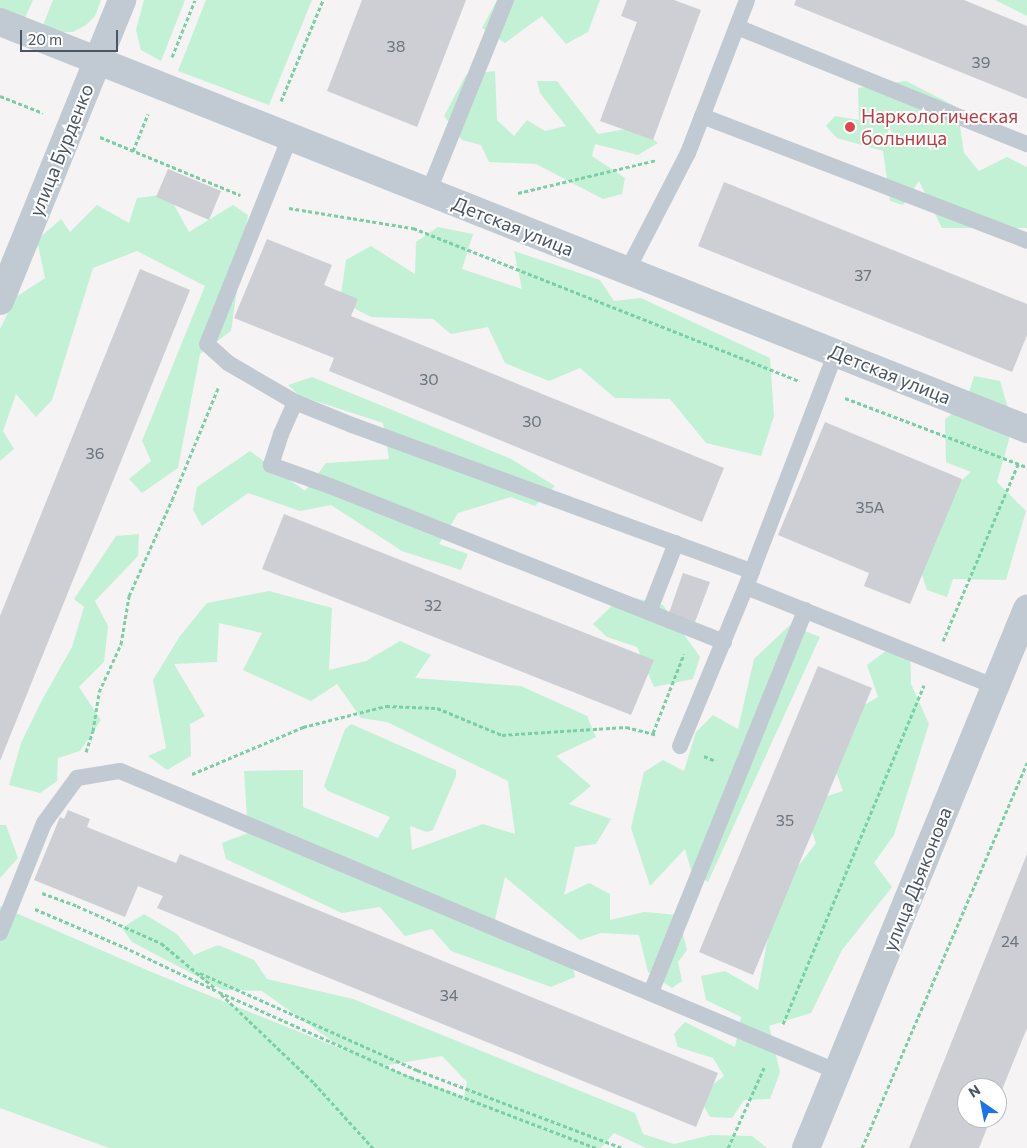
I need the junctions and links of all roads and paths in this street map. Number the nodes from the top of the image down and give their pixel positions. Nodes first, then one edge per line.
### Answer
1 (122, 0) edge
2 (323, 0) edge
3 (506, 0) edge
4 (748, 0) edge
5 (0, 22) edge
6 (737, 27) junction
7 (97, 60) junction
8 (0, 96) edge
9 (702, 116) junction
10 (71, 125) junction
11 (280, 133) junction
12 (1027, 144) edge
13 (688, 153) junction
14 (428, 192) junction
15 (513, 194) dead end
16 (264, 204) junction
17 (1027, 241) edge
18 (627, 272) junction
19 (0, 301) edge
20 (836, 352) junction
21 (228, 362) junction
22 (822, 390) junction
23 (295, 402) junction
24 (1027, 429) edge
25 (1021, 457) dead end
26 (1018, 464) junction
27 (1027, 467) edge
28 (676, 543) junction
29 (749, 579) junction
30 (1027, 609) edge
31 (805, 610) junction
32 (649, 612) junction
33 (693, 630) junction
34 (724, 642) junction
35 (934, 662) junction
36 (996, 687) junction
37 (653, 733) junction
38 (680, 746) junction
39 (1027, 762) edge
40 (740, 772) junction
41 (77, 778) junction
42 (162, 789) junction
43 (21, 885) junction
44 (32, 908) dead end
45 (0, 933) edge
46 (198, 972) junction
47 (219, 992) junction
48 (651, 992) junction
49 (775, 1044) junction
50 (838, 1072) junction
51 (373, 1148) edge
52 (596, 1148) edge
53 (622, 1148) edge
54 (728, 1148) edge
55 (806, 1148) edge
56 (862, 1148) edge

1 - 7 street, улица Бурденко
2 - 11 path
3 - 14 lane
4 - 6 lane
5 - 7 street, Детская улица
6 - 9 lane
6 - 12 lane
7 - 10 street, улица Бурденко
7 - 11 street, Детская улица
8 - 10 path
9 - 13 lane
9 - 17 lane
10 - 16 path
10 - 19 street, улица Бурденко
11 - 14 street, Детская улица
11 - 16 lane
13 - 15 path
13 - 18 lane
14 - 18 street, Детская улица
16 - 21 lane
16 - 22 path
18 - 20 street, Детская улица
20 - 22 lane
20 - 24 street, Детская улица
21 - 23 lane
21 - 41 path
22 - 26 path
22 - 29 lane
23 - 28 lane
23 - 32 lane
25 - 26 path
26 - 27 path
26 - 35 path
28 - 29 lane
28 - 32 lane
29 - 31 lane
29 - 34 lane
30 - 36 street, улица Дьяконова
31 - 35 lane
31 - 40 lane
32 - 33 lane
33 - 34 lane
33 - 37 path
34 - 38 lane
35 - 36 lane
35 - 49 path
36 - 50 street, улица Дьяконова
37 - 38 path
37 - 42 path
38 - 40 path
39 - 56 path
40 - 48 lane
41 - 42 lane
41 - 43 lane
42 - 48 lane
43 - 45 lane
43 - 46 path
44 - 47 path
46 - 47 path
46 - 53 path
47 - 51 path
47 - 52 path
48 - 49 lane
49 - 50 lane
49 - 54 path
50 - 55 street, улица Дьяконова

